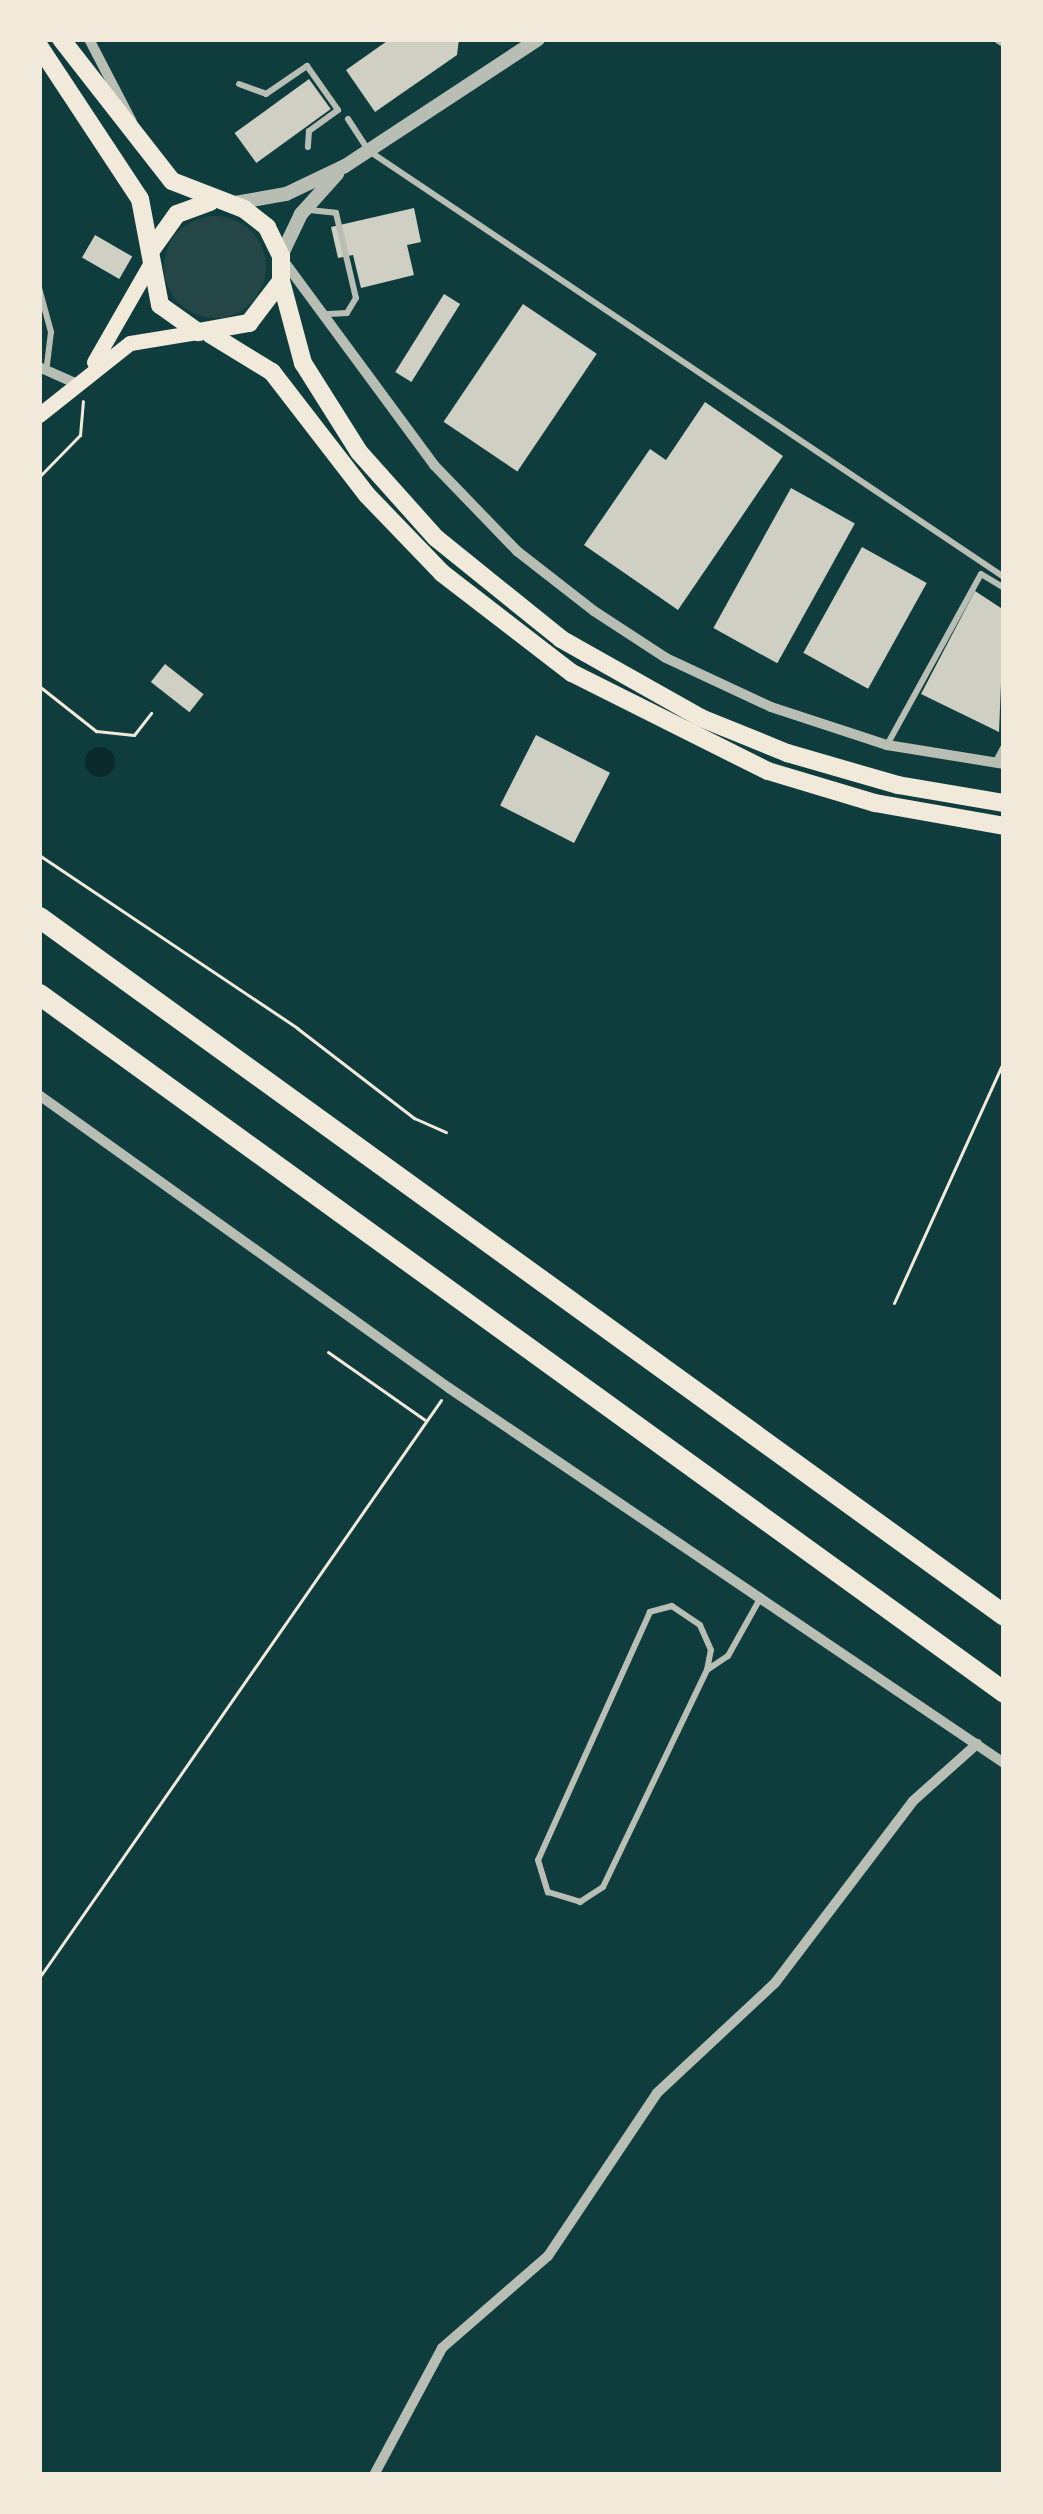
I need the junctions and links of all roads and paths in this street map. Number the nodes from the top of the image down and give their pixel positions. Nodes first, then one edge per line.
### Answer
1 (61, 39) edge
2 (89, 39) edge
3 (508, 39) edge
4 (538, 39) edge
5 (39, 46) edge
6 (518, 52) junction
7 (239, 84) dead end
8 (347, 119) dead end
9 (308, 147) dead end
10 (369, 151) junction
11 (145, 153) junction
12 (345, 166) junction
13 (222, 202) junction
14 (301, 214) junction
15 (281, 256) junction
16 (150, 260) junction
17 (281, 281) junction
18 (39, 288) edge
19 (328, 314) junction
20 (204, 333) junction
21 (43, 366) edge
22 (81, 378) junction
23 (39, 415) edge
24 (39, 477) edge
25 (1004, 578) edge
26 (1004, 588) edge
27 (39, 686) edge
28 (151, 713) dead end
29 (887, 745) junction
30 (1004, 746) edge
31 (1000, 763) edge
32 (1004, 803) edge
33 (1004, 826) edge
34 (39, 855) edge
35 (39, 917) edge
36 (39, 994) edge
37 (1004, 1060) edge
38 (39, 1095) edge
39 (446, 1132) dead end
40 (894, 1303) dead end
41 (328, 1352) dead end
42 (449, 1388) junction
43 (426, 1421) junction
44 (761, 1596) junction
45 (1004, 1615) edge
46 (707, 1670) junction
47 (1004, 1692) edge
48 (977, 1744) junction
49 (1004, 1763) edge
50 (39, 1978) edge
51 (374, 2475) edge

1 - 11 highway
2 - 11 street
3 - 6 street
4 - 6 street
5 - 16 highway
6 - 10 street
7 - 9 lane
8 - 10 lane
10 - 12 street
10 - 25 lane
11 - 13 highway
12 - 13 street
12 - 14 street
13 - 15 highway
13 - 16 highway
14 - 15 street
14 - 19 lane
15 - 17 highway
15 - 19 street
16 - 20 highway
16 - 22 main road
17 - 20 highway
17 - 32 highway
18 - 21 lane
19 - 29 street
20 - 22 main road
20 - 33 highway
21 - 22 street
22 - 23 main road
22 - 24 path
26 - 29 lane
27 - 28 path
29 - 31 street
30 - 31 lane
34 - 39 path
35 - 45 highway
36 - 47 highway
37 - 40 path
38 - 42 street
41 - 43 path
42 - 43 path
42 - 44 street
43 - 50 path
44 - 46 lane
44 - 48 street
46 - 46 lane
48 - 49 street
48 - 51 street

